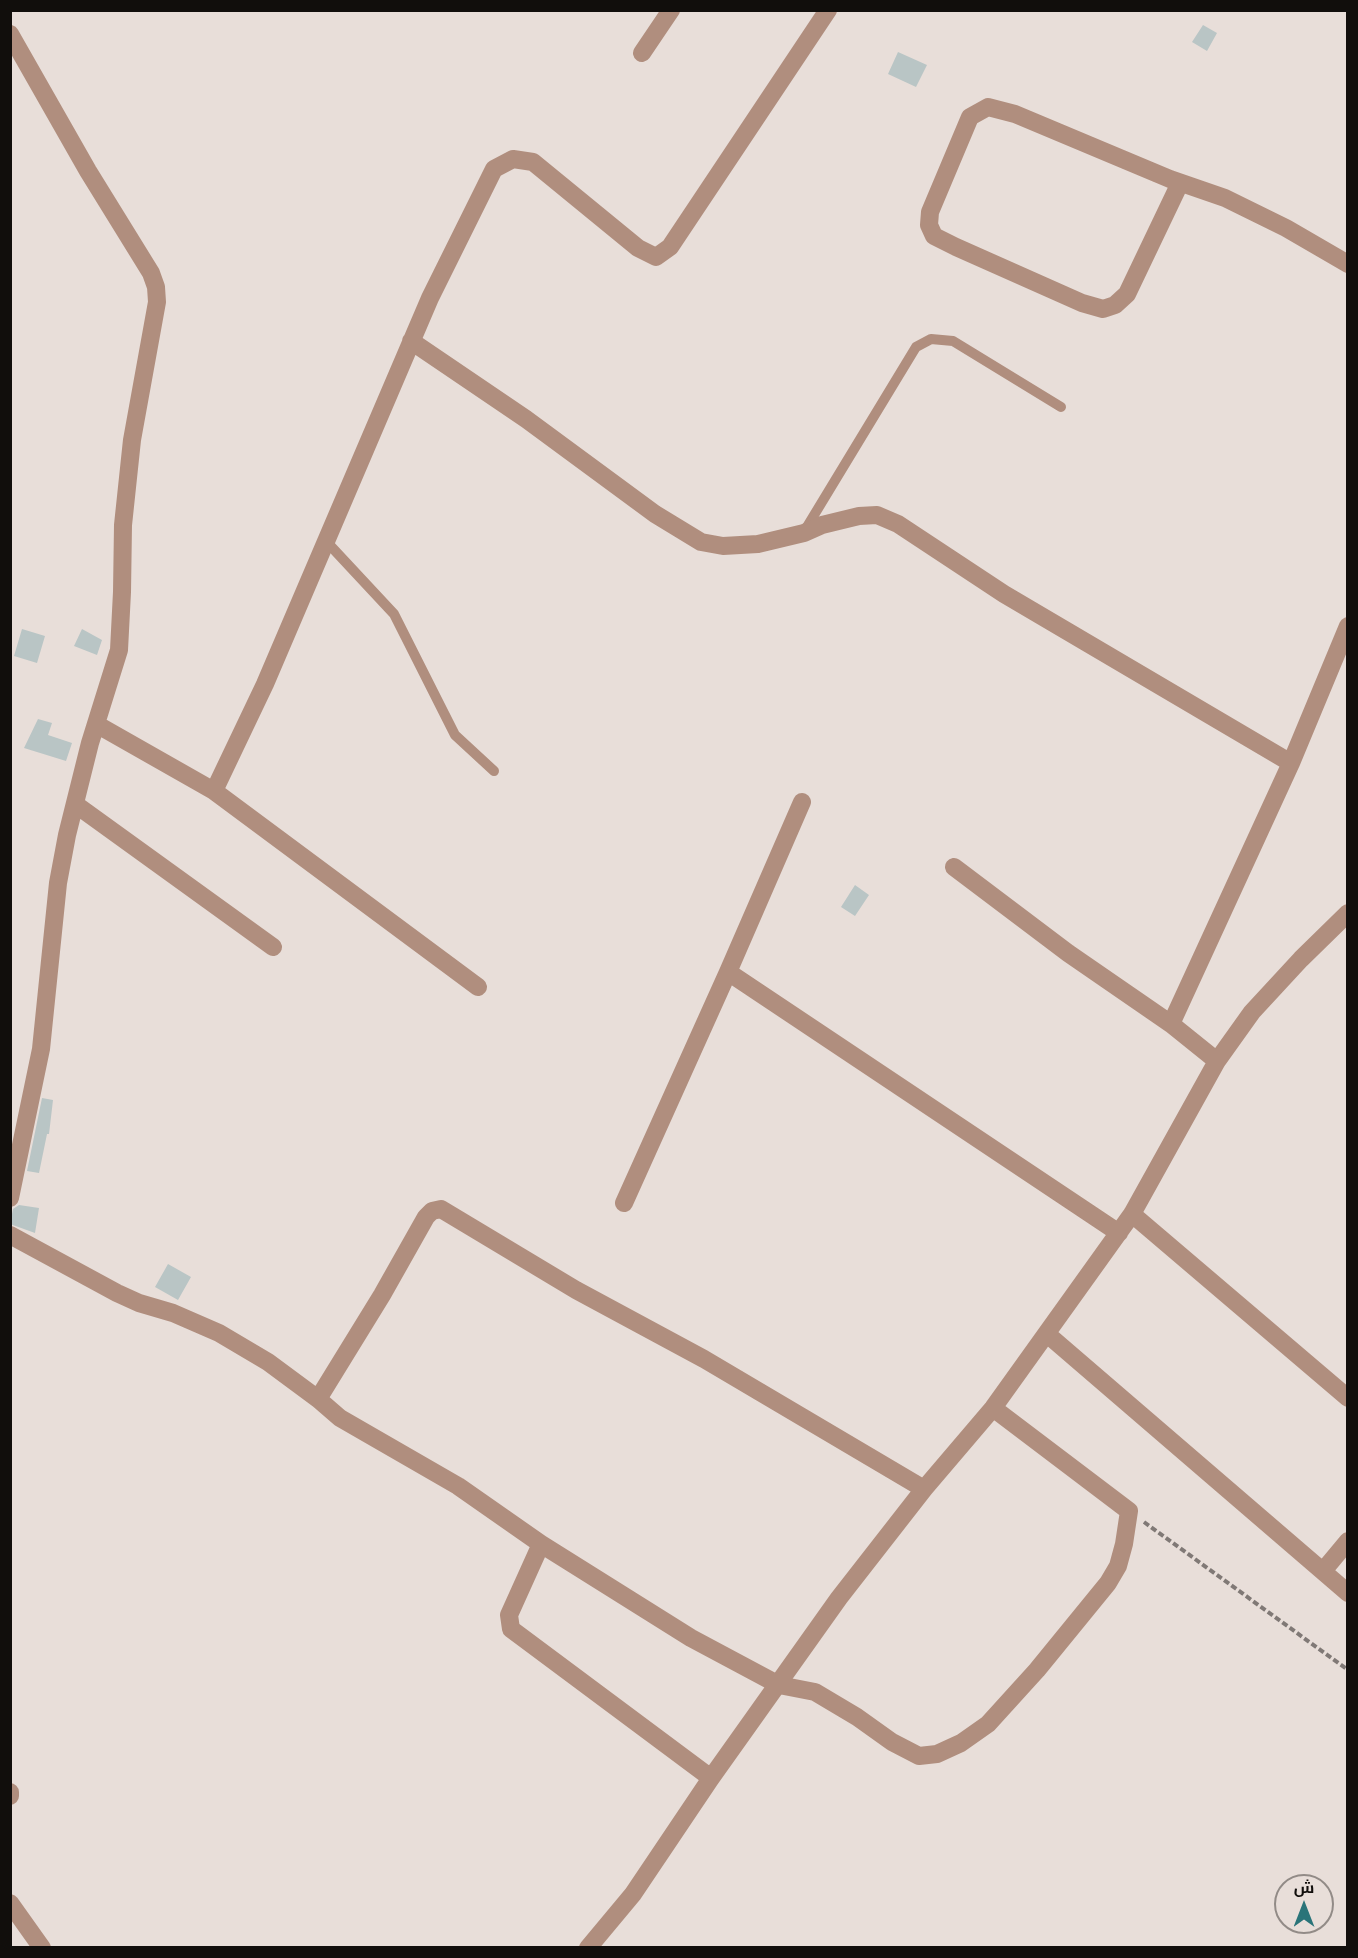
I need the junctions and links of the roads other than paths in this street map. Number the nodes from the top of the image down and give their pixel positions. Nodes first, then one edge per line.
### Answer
1 (671, 10) edge
2 (828, 10) edge
3 (10, 34) edge
4 (642, 53) dead end
5 (1180, 183) junction
6 (1347, 264) edge
7 (411, 341) junction
8 (1061, 407) dead end
9 (804, 533) junction
10 (325, 540) junction
11 (1347, 626) edge
12 (1343, 648) edge
13 (96, 724) junction
14 (1291, 763) junction
15 (494, 771) dead end
16 (214, 791) junction
17 (802, 802) dead end
18 (75, 804) junction
19 (954, 867) dead end
20 (1347, 913) edge
21 (273, 947) dead end
22 (728, 972) junction
23 (478, 987) dead end
24 (1171, 1024) junction
25 (1217, 1061) junction
26 (10, 1198) edge
27 (624, 1203) dead end
28 (1132, 1214) junction
29 (1119, 1233) junction
30 (10, 1235) edge
31 (1047, 1334) junction
32 (1347, 1398) edge
33 (318, 1399) junction
34 (993, 1408) junction
35 (924, 1489) junction
36 (1347, 1542) edge
37 (541, 1544) junction
38 (1323, 1572) junction
39 (1347, 1593) edge
40 (779, 1685) junction
41 (711, 1778) junction
42 (10, 1903) edge
43 (42, 1947) edge
44 (588, 1947) edge

1 - 4 street
2 - 7 street
3 - 13 street
5 - 5 street
5 - 6 street
7 - 9 street
7 - 10 street
8 - 9 lane
9 - 14 street
10 - 15 lane
10 - 16 street
11 - 12 street
12 - 14 street
13 - 16 street
13 - 18 street
14 - 24 street
16 - 23 street
17 - 22 street
18 - 21 street
18 - 26 street
19 - 24 street
20 - 25 street
22 - 27 street
22 - 29 street
24 - 25 street
25 - 28 street
28 - 29 street
28 - 32 street
29 - 31 street
30 - 33 street
31 - 34 street
31 - 38 street
33 - 35 street
33 - 37 street
34 - 35 street
34 - 40 street
35 - 40 street
36 - 38 street
37 - 40 street
37 - 41 street
38 - 39 street
40 - 41 street
41 - 44 street
42 - 43 street

